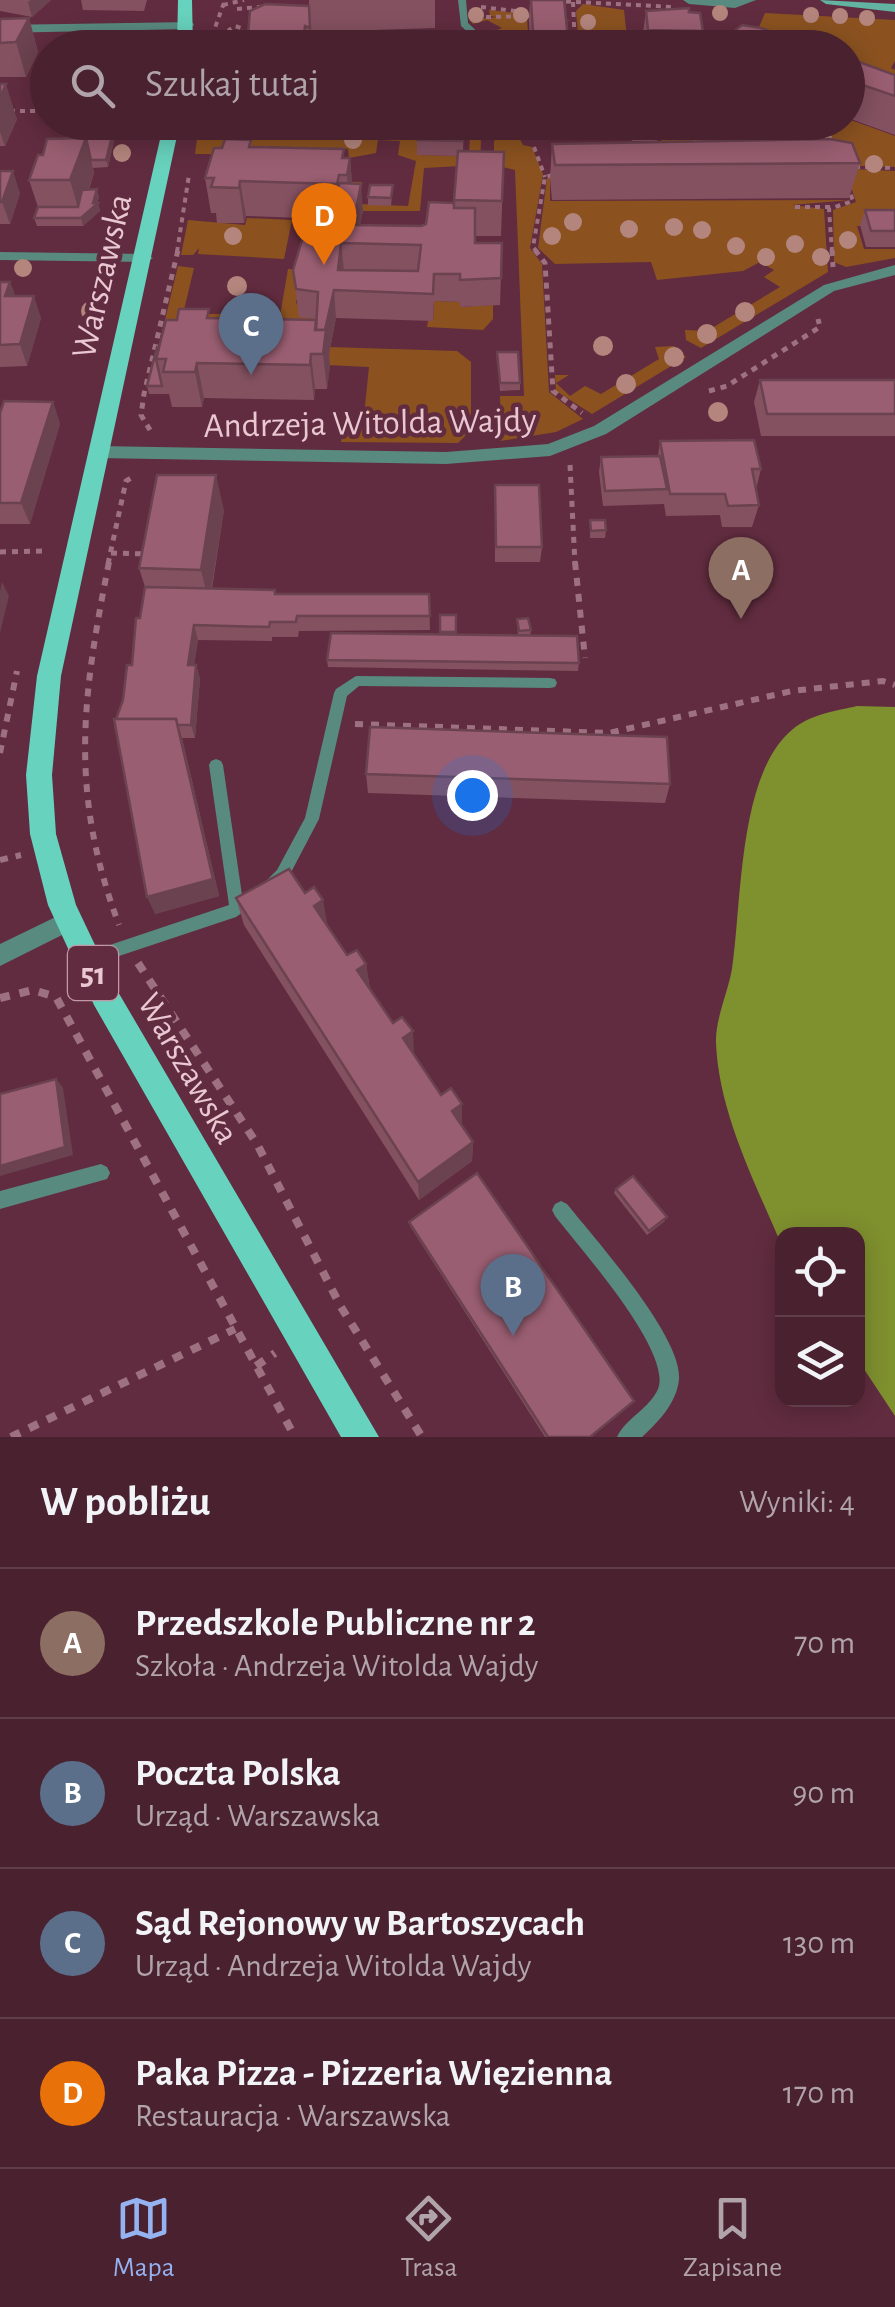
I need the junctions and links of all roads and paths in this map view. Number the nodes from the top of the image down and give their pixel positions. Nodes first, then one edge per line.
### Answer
1 (185, 0) edge
2 (244, 0) edge
3 (750, 0) edge
4 (826, 0) edge
5 (543, 1) edge
6 (203, 2) dead end
7 (573, 2) junction
8 (224, 3) edge
9 (686, 4) edge
10 (278, 6) edge
11 (234, 7) junction
12 (462, 8) edge
13 (895, 8) edge
14 (564, 17) edge
15 (574, 19) junction
16 (188, 25) junction
17 (236, 26) junction
18 (0, 29) edge
19 (187, 30) edge
20 (215, 30) edge
21 (229, 30) edge
22 (244, 30) edge
23 (574, 30) edge
24 (0, 111) edge
25 (30, 111) edge
26 (169, 140) edge
27 (194, 140) edge
28 (718, 140) edge
29 (193, 143) dead end
30 (533, 146) dead end
31 (719, 153) edge
32 (191, 164) dead end
33 (844, 167) edge
34 (895, 168) edge
35 (568, 170) edge
36 (545, 176) junction
37 (845, 178) edge
38 (794, 207) dead end
39 (830, 207) junction
40 (0, 256) edge
41 (146, 258) junction
42 (895, 270) edge
43 (821, 278) dead end
44 (591, 420) dead end
45 (154, 436) dead end
46 (98, 452) junction
47 (570, 460) dead end
48 (138, 474) dead end
49 (45, 551) dead end
50 (0, 552) edge
51 (111, 553) junction
52 (158, 554) edge
53 (586, 658) dead end
54 (550, 683) dead end
55 (895, 684) edge
56 (9, 712) dead end
57 (334, 724) junction
58 (0, 753) edge
59 (216, 765) dead end
60 (238, 908) junction
61 (68, 922) junction
62 (130, 948) junction
63 (0, 955) edge
64 (86, 960) junction
65 (0, 998) edge
66 (102, 1173) dead end
67 (0, 1200) edge
68 (561, 1210) dead end
69 (235, 1329) junction
70 (10, 1437) edge
71 (295, 1437) edge
72 (362, 1437) edge
73 (422, 1437) edge
74 (627, 1437) edge

1 - 16 main road
2 - 11 path
3 - 9 street
4 - 13 main road
5 - 7 path
6 - 16 main road
7 - 9 path
7 - 15 path
8 - 11 path
8 - 20 path
10 - 11 path
11 - 17 path
12 - 12 path
14 - 15 path
15 - 23 path
16 - 18 street
16 - 19 main road
17 - 21 path
17 - 22 path
24 - 25 path
26 - 41 main road, Warszawska / 51
27 - 29 path
28 - 31 path
30 - 36 path
32 - 45 path
33 - 34 path
35 - 36 path
36 - 44 path
37 - 39 path
38 - 39 path
39 - 43 path
40 - 41 street
41 - 46 main road, Warszawska / 51
42 - 46 street, Andrzeja Witolda Wajdy
46 - 61 main road, Warszawska / 51
47 - 53 path
48 - 51 path
49 - 50 path
51 - 52 path
51 - 62 path
54 - 57 lane
55 - 57 path
56 - 58 path
57 - 60 lane
59 - 60 lane
60 - 62 lane
61 - 63 street
61 - 64 main road, Warszawska / 51
62 - 64 lane
62 - 73 path
64 - 72 main road, Warszawska / 51
65 - 69 path
66 - 67 lane
68 - 74 lane
69 - 70 path
69 - 71 path

